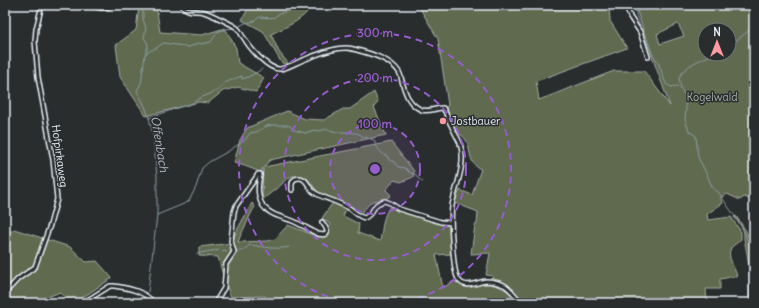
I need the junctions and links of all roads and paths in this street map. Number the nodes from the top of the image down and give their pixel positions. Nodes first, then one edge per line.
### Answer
1 (42, 5) edge
2 (47, 5) edge
3 (86, 5) edge
4 (115, 5) edge
5 (181, 5) edge
6 (626, 5) edge
7 (648, 57) dead end
8 (292, 190) dead end
9 (322, 222) dead end
10 (451, 224) junction
11 (5, 293) edge
12 (83, 303) edge
13 (154, 303) edge
14 (215, 303) edge
15 (521, 303) edge

1 - 2 street
1 - 11 street, Hofpirkaweg
3 - 4 street
5 - 10 street
6 - 7 street
8 - 10 street
9 - 14 street
10 - 15 street
12 - 13 street

